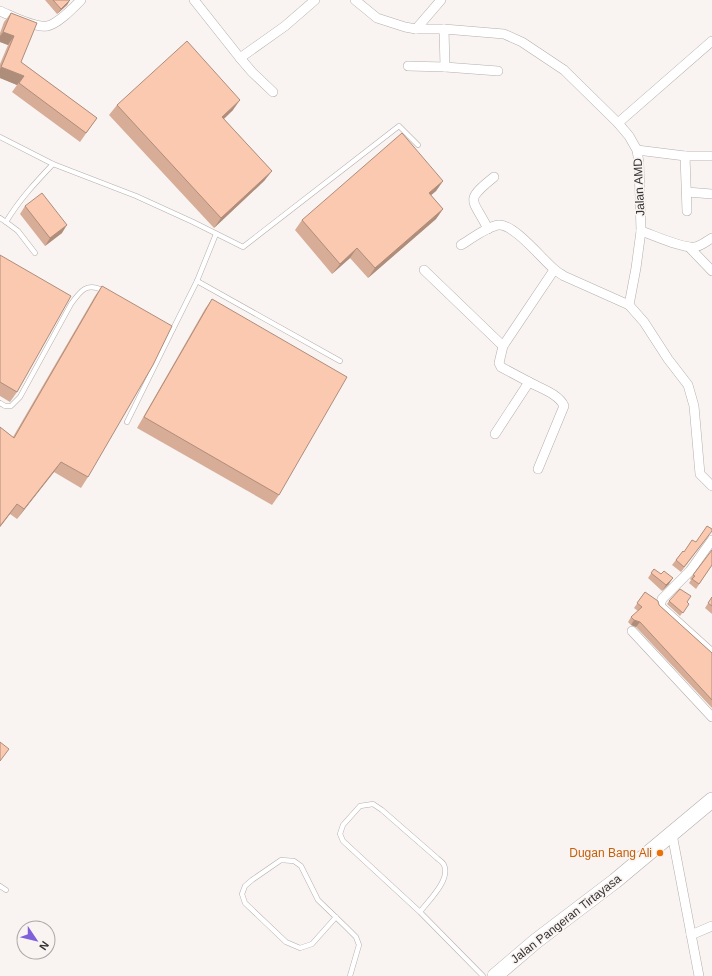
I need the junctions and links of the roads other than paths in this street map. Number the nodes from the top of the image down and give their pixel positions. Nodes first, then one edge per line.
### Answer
1 (81, 0) edge
2 (194, 0) edge
3 (315, 0) edge
4 (354, 0) edge
5 (440, 0) edge
6 (0, 11) edge
7 (416, 29) junction
8 (444, 29) junction
9 (712, 41) edge
10 (240, 58) junction
11 (408, 66) dead end
12 (445, 67) junction
13 (498, 71) dead end
14 (274, 92) dead end
15 (618, 123) junction
16 (0, 137) edge
17 (418, 145) dead end
18 (637, 150) junction
19 (685, 156) junction
20 (712, 156) edge
21 (53, 164) junction
22 (494, 177) dead end
23 (687, 192) junction
24 (712, 194) edge
25 (687, 211) dead end
26 (0, 218) edge
27 (6, 222) junction
28 (488, 229) junction
29 (641, 231) junction
30 (216, 234) junction
31 (712, 238) edge
32 (461, 245) dead end
33 (689, 247) junction
34 (35, 253) dead end
35 (424, 270) dead end
36 (554, 270) junction
37 (712, 271) edge
38 (197, 281) junction
39 (108, 293) edge
40 (629, 305) junction
41 (161, 323) edge
42 (173, 329) junction
43 (503, 346) junction
44 (340, 361) dead end
45 (529, 382) junction
46 (0, 403) edge
47 (127, 422) edge
48 (495, 434) dead end
49 (538, 469) dead end
50 (712, 486) edge
51 (712, 540) edge
52 (632, 631) dead end
53 (712, 653) edge
54 (712, 717) edge
55 (712, 800) edge
56 (672, 834) junction
57 (0, 886) edge
58 (6, 890) dead end
59 (420, 912) junction
60 (336, 917) junction
61 (712, 926) edge
62 (691, 935) junction
63 (350, 976) edge
64 (483, 976) edge
65 (495, 976) edge
66 (699, 976) edge

1 - 6 street
2 - 10 street
3 - 10 street
4 - 7 street, Jalan AMD
5 - 7 street
7 - 8 street, Jalan AMD
8 - 12 street
8 - 15 street, Jalan AMD
9 - 15 street
10 - 14 street
11 - 12 street
12 - 13 street
15 - 18 street, Jalan AMD
16 - 21 lane
17 - 30 lane
18 - 19 street
18 - 29 street, Jalan AMD
19 - 20 street
19 - 23 street
21 - 27 lane
21 - 30 lane
22 - 28 street
23 - 24 street
23 - 25 street
26 - 27 lane
27 - 34 lane
28 - 32 street
28 - 36 street
29 - 33 street
29 - 40 street, Jalan AMD
30 - 38 lane
31 - 33 street
33 - 37 street
35 - 43 street
36 - 40 street
36 - 43 street
38 - 42 lane
38 - 44 lane
39 - 46 lane
40 - 50 street
41 - 42 lane
42 - 47 lane
43 - 45 street
45 - 48 street
45 - 49 street
51 - 53 street
52 - 54 street
55 - 56 main road, Jalan Pangeran Tirtayasa
56 - 62 street
56 - 65 main road, Jalan Pangeran Tirtayasa
57 - 58 lane
59 - 59 lane
59 - 64 lane
60 - 60 lane
60 - 63 lane
61 - 62 street
62 - 66 street

